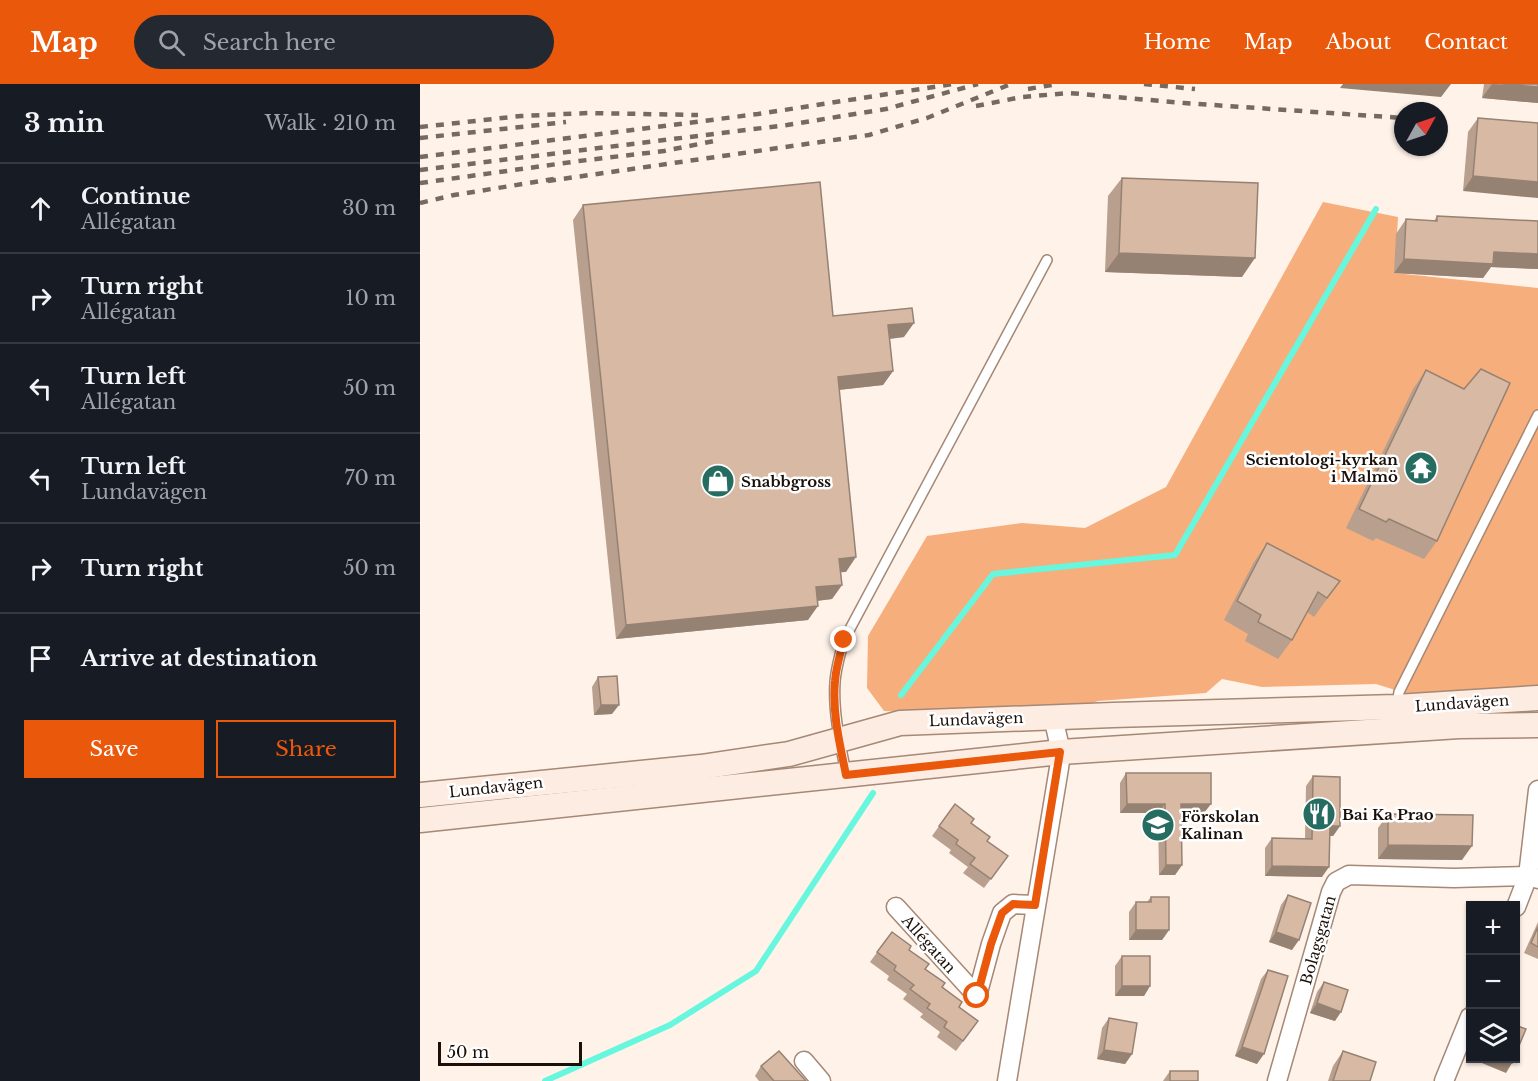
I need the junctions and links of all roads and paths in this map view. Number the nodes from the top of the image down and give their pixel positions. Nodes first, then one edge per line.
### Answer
1 (1047, 260) dead end
2 (1538, 415) edge
3 (1538, 698) edge
4 (1396, 707) junction
5 (1053, 717) junction
6 (1538, 725) edge
7 (839, 740) junction
8 (1060, 752) junction
9 (846, 775) junction
10 (1538, 790) edge
11 (420, 795) edge
12 (420, 820) edge
13 (1533, 877) edge
14 (1519, 901) edge
15 (1035, 905) junction
16 (896, 907) dead end
17 (1466, 1027) edge
18 (804, 1061) dead end
19 (821, 1081) edge
20 (1006, 1081) edge
21 (1277, 1081) edge
22 (1444, 1081) edge

1 - 7 lane
2 - 4 lane
3 - 4 main road, Lundavägen
4 - 5 main road, Lundavägen
5 - 7 main road, Lundavägen
5 - 8 street
6 - 8 main road, Lundavägen
7 - 9 lane
7 - 11 main road, Lundavägen
8 - 9 main road, Lundavägen
8 - 15 street
9 - 12 main road, Lundavägen
10 - 13 street
13 - 14 street
13 - 21 street, Bolagsgatan
15 - 16 street, Allégatan
15 - 20 street
17 - 22 street
18 - 19 street

